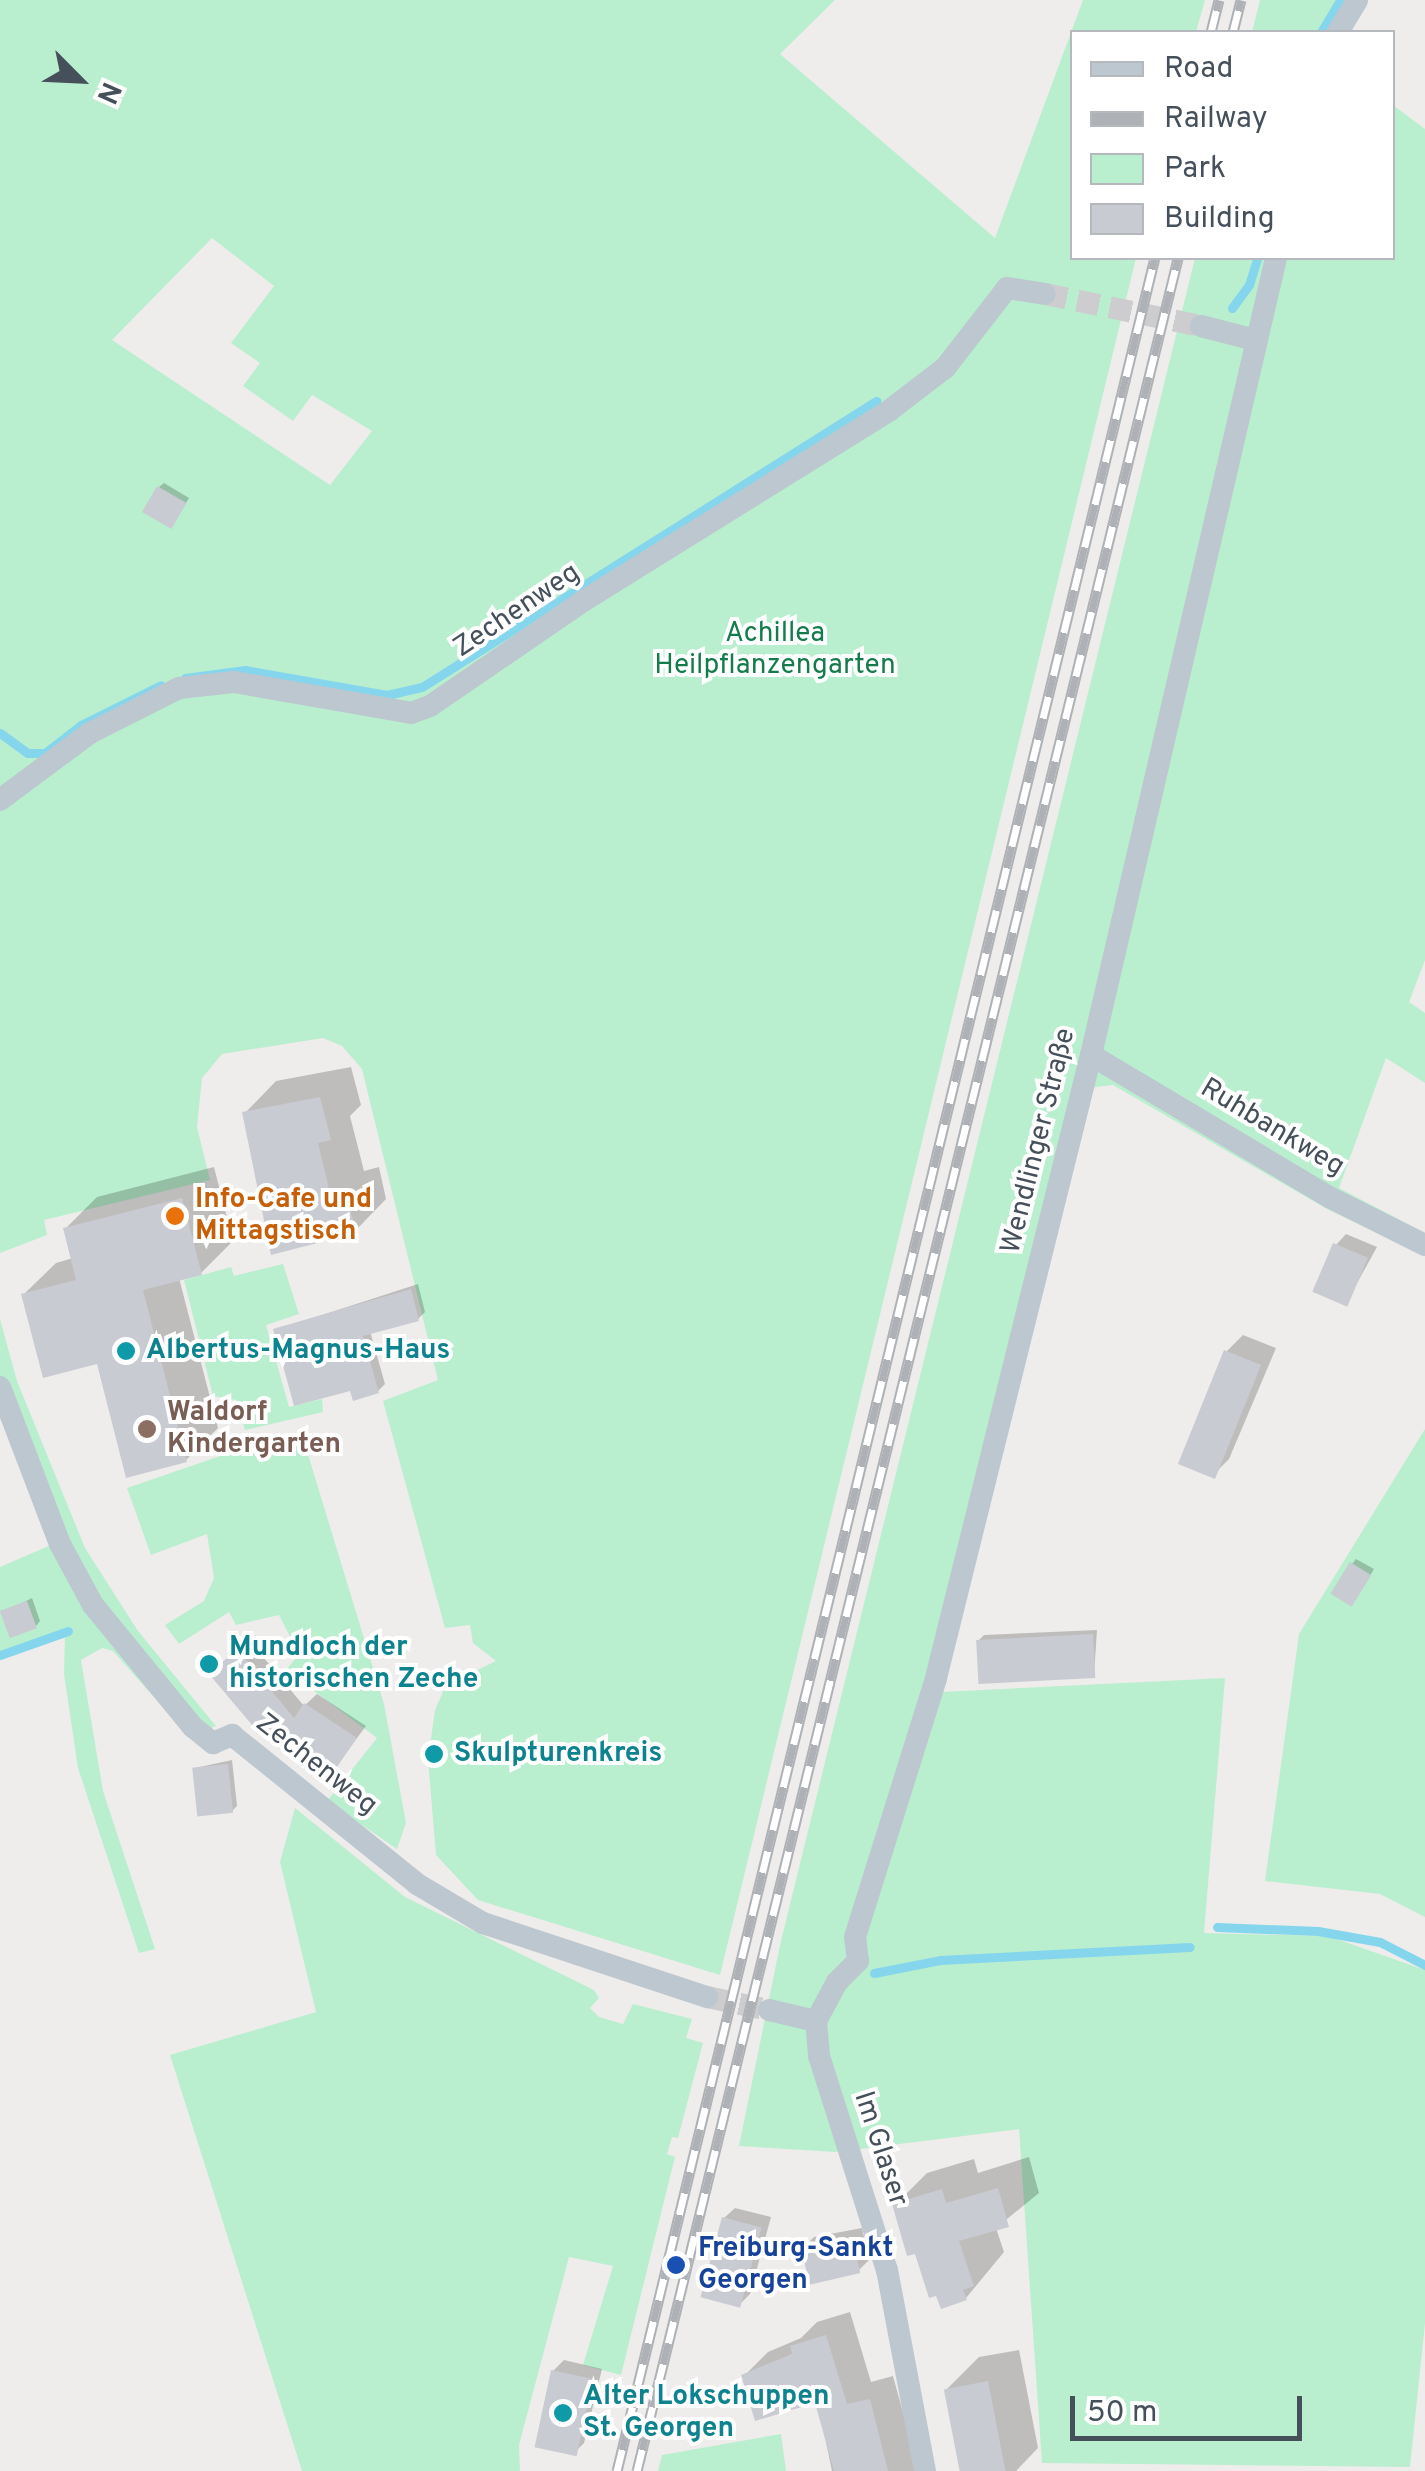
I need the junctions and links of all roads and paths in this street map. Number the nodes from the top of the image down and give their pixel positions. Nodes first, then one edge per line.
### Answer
1 (1357, 0) edge
2 (1339, 30) edge
3 (1275, 260) edge
4 (1046, 294) tunnel mouth
5 (1201, 326) tunnel mouth
6 (1255, 340) junction
7 (0, 800) edge
8 (1091, 1055) junction
9 (1425, 1245) edge
10 (0, 1387) edge
11 (707, 1996) tunnel mouth
12 (769, 2010) tunnel mouth
13 (816, 2020) junction
14 (925, 2471) edge

1 - 2 street
3 - 6 street, Wendlinger Straße
4 - 7 street, Zechenweg
5 - 6 street
6 - 8 street, Wendlinger Straße
8 - 9 street, Ruhbankweg
8 - 13 street, Wendlinger Straße
10 - 11 street, Zechenweg
12 - 13 street
13 - 14 street, Im Glaser

